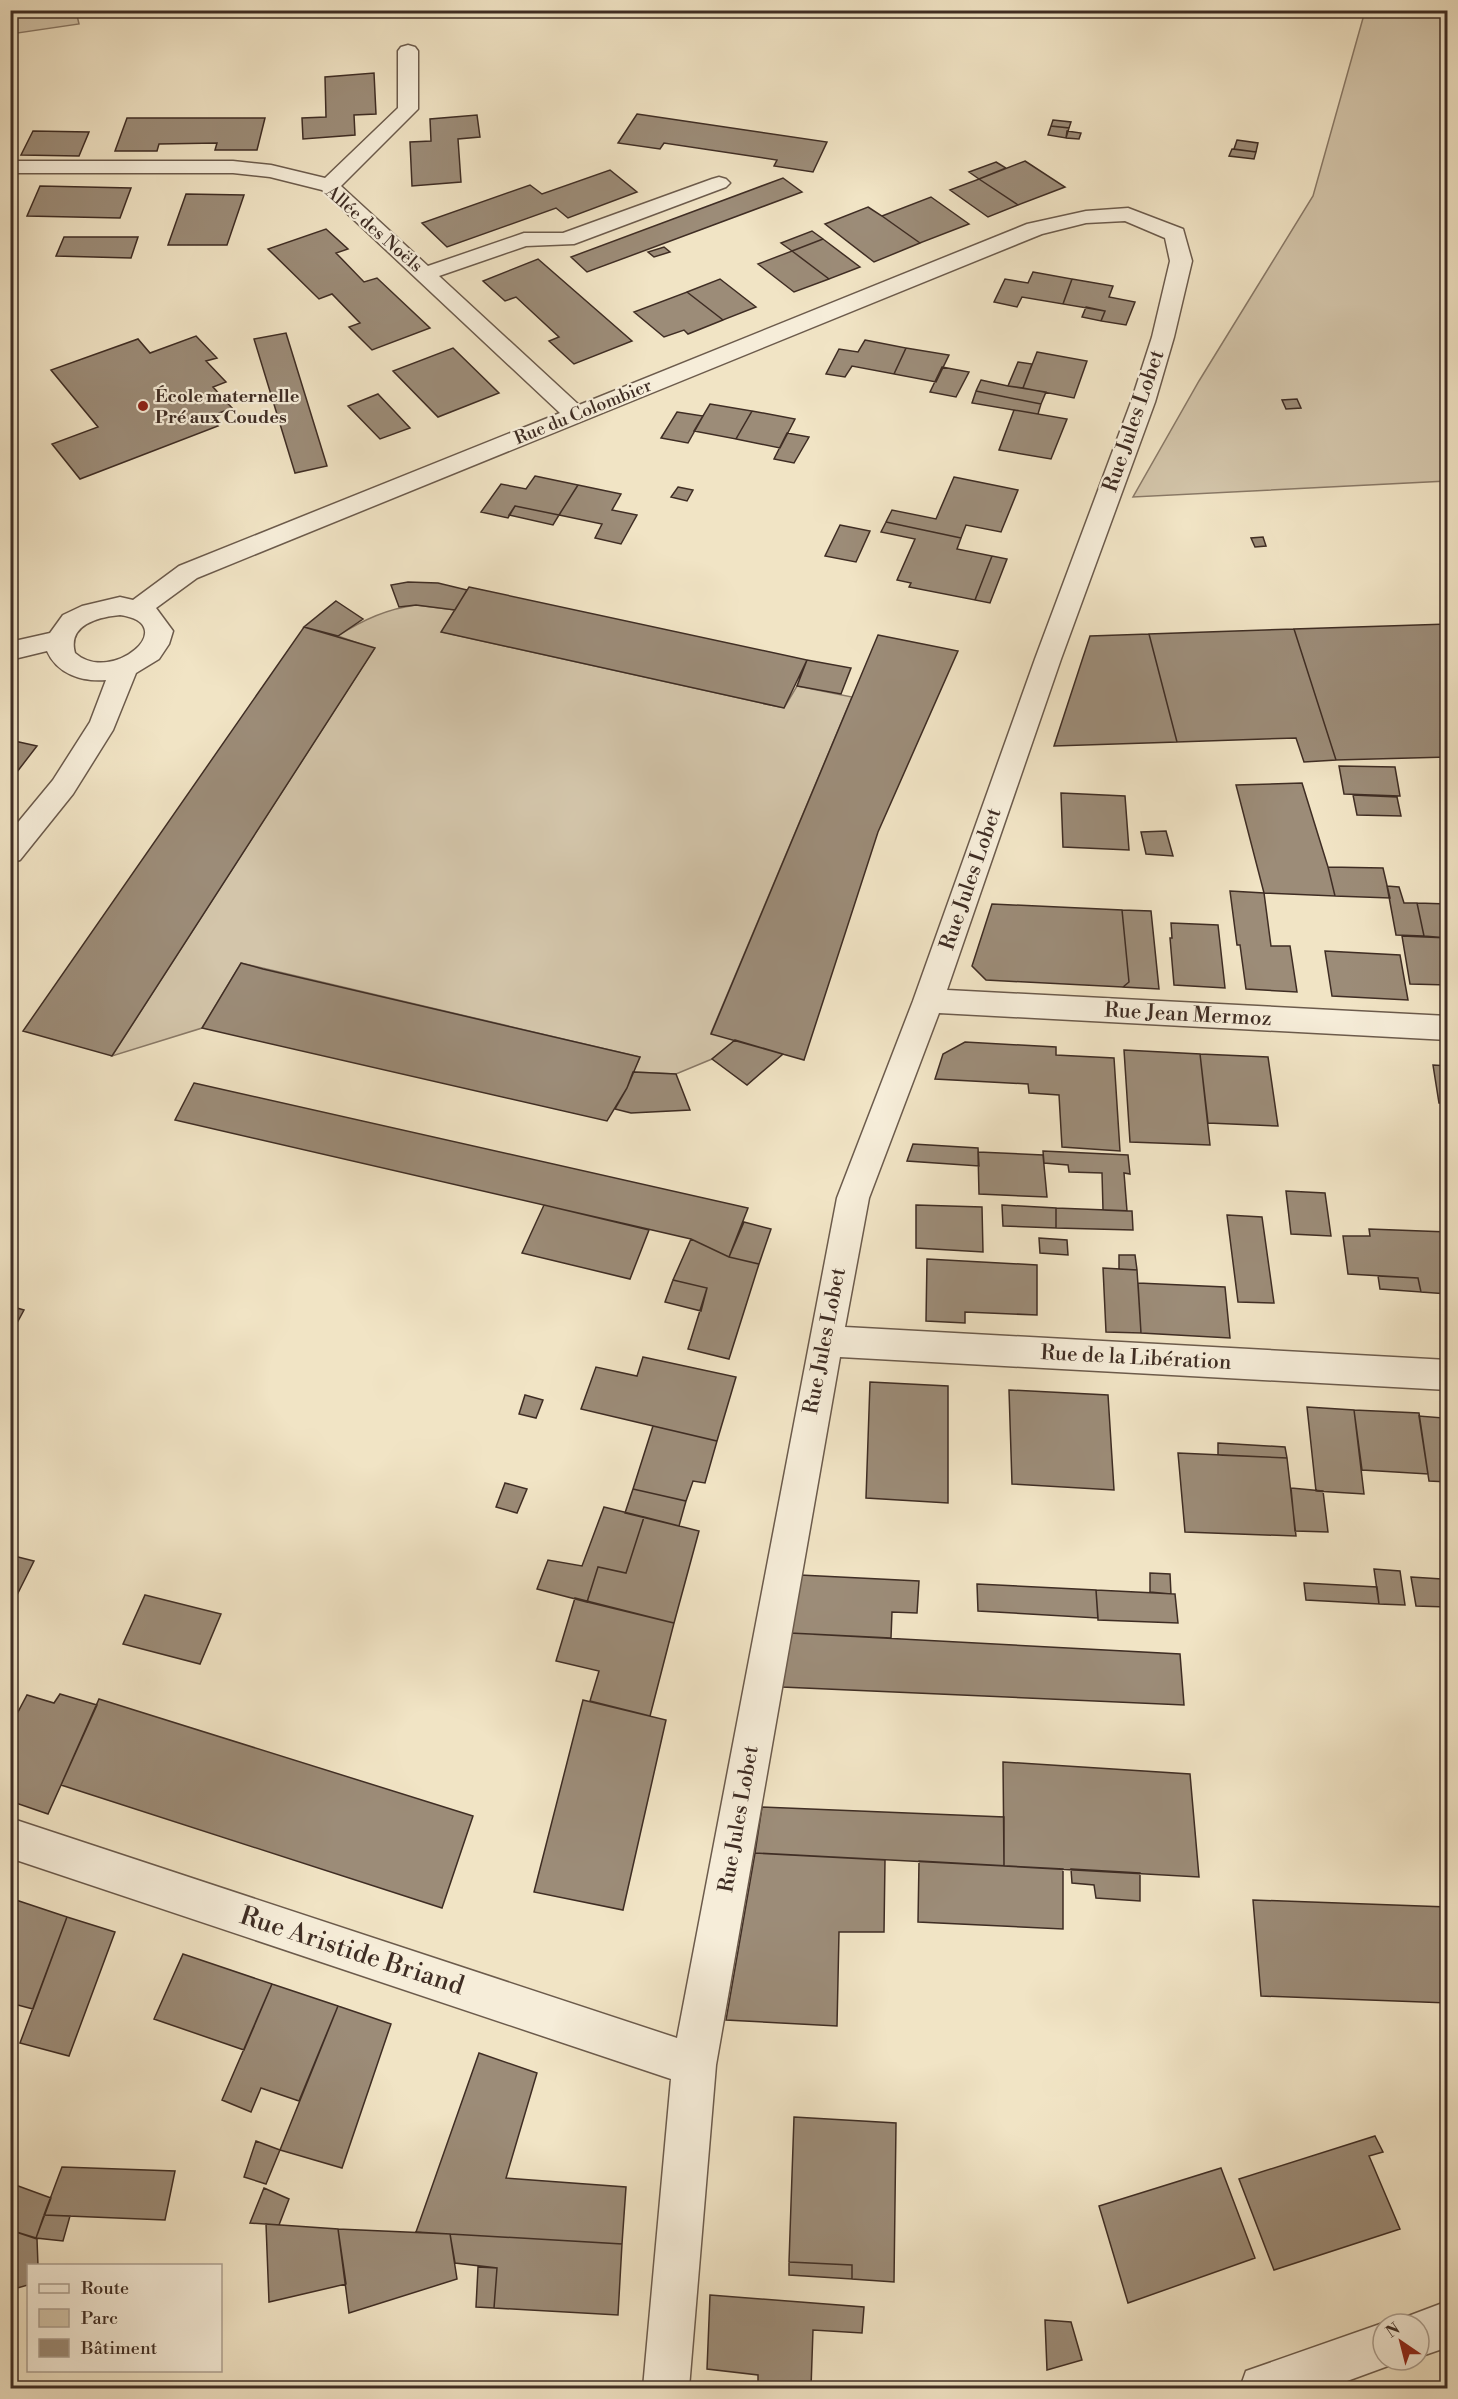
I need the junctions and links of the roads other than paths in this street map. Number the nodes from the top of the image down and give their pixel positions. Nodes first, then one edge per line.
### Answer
1 (408, 51) dead end
2 (10, 167) edge
3 (719, 183) dead end
4 (329, 186) junction
5 (425, 274) junction
6 (1163, 337) joint
7 (576, 415) junction
8 (138, 609) junction
9 (60, 639) junction
10 (10, 651) edge
11 (124, 668) junction
12 (10, 853) edge
13 (928, 1001) junction
14 (1448, 1028) edge
15 (825, 1341) junction
16 (1448, 1375) edge
17 (10, 1838) edge
18 (694, 2065) junction
19 (1448, 2324) edge
20 (1431, 2330) edge
21 (1371, 2350) edge
22 (666, 2388) edge
23 (1263, 2388) edge

1 - 4 street
2 - 4 street, Allée des Noëls
3 - 5 street
4 - 5 street, Allée des Noëls
5 - 7 street, Allée des Noëls
6 - 7 street, Rue du Colombier
6 - 13 street, Rue Jules Lobet
7 - 8 street, Rue du Colombier
8 - 9 street
8 - 11 street
9 - 10 street
9 - 11 street
11 - 12 street
13 - 14 street, Rue Jean Mermoz
13 - 15 street, Rue Jules Lobet
15 - 16 street, Rue de la Libération
15 - 18 street, Rue Jules Lobet
17 - 18 street, Rue Aristide Briand
18 - 22 street, Rue Jules Lobet
19 - 20 street
21 - 23 street

